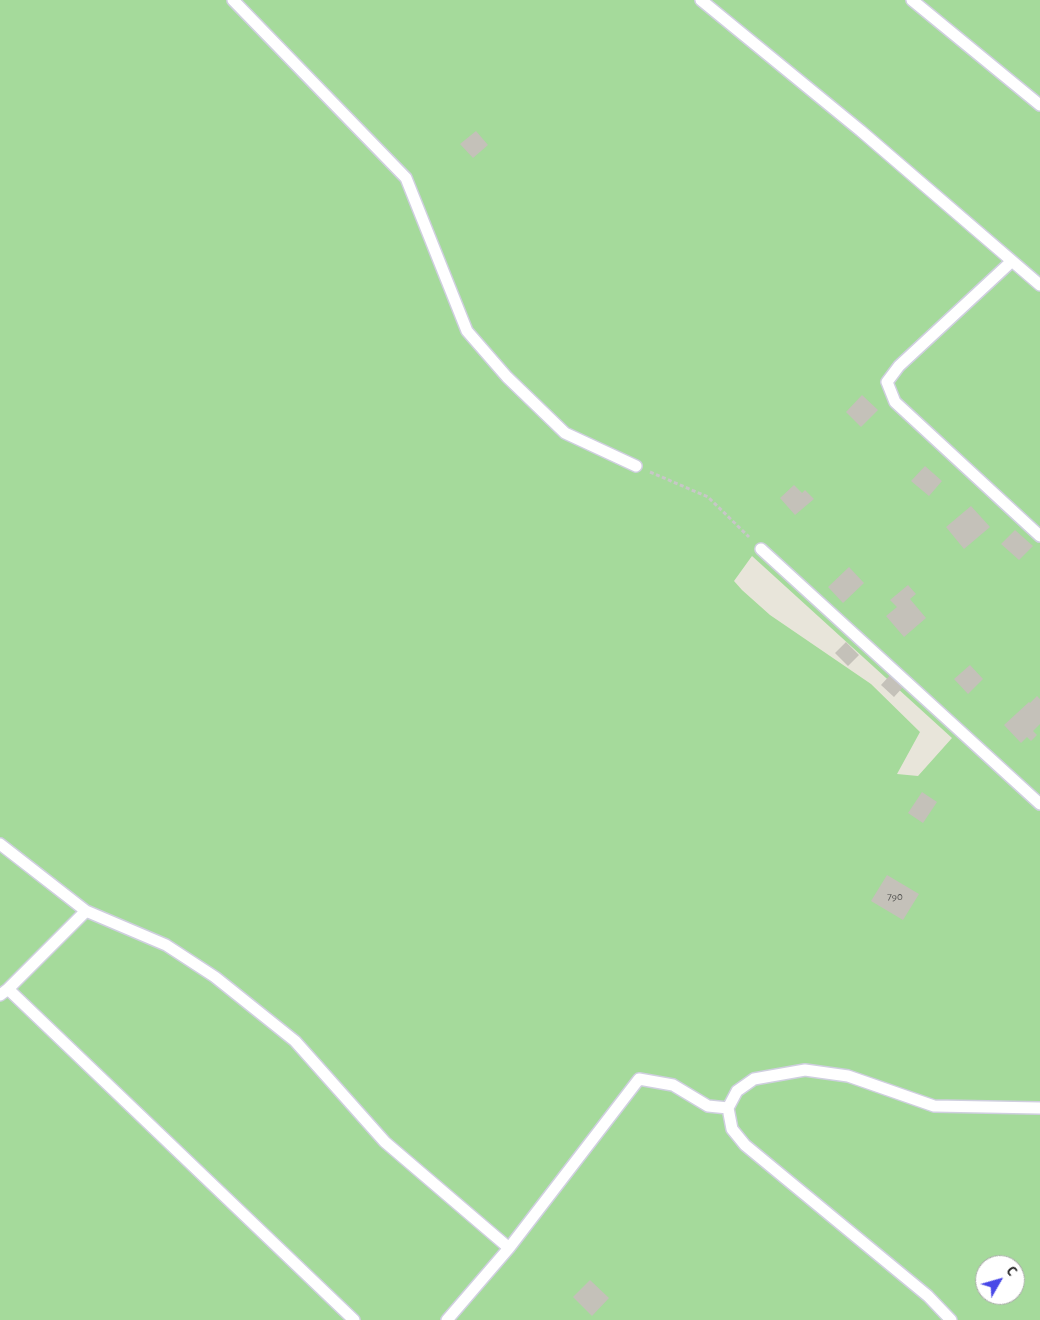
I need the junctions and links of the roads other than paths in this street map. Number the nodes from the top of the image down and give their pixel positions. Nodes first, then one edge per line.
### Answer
1 (233, 0) edge
2 (701, 0) edge
3 (912, 0) edge
4 (1040, 106) edge
5 (1012, 261) junction
6 (1040, 285) edge
7 (636, 466) road end
8 (1040, 536) edge
9 (761, 549) road end
10 (1040, 804) edge
11 (0, 844) edge
12 (86, 911) junction
13 (4, 992) edge
14 (728, 1108) junction
15 (1040, 1108) edge
16 (509, 1248) junction
17 (354, 1320) edge
18 (447, 1320) edge
19 (951, 1320) edge

1 - 7 lane
2 - 5 lane
3 - 4 lane
5 - 6 lane
5 - 8 lane
9 - 10 lane
11 - 12 lane
12 - 13 lane
12 - 16 lane
13 - 17 lane
14 - 15 lane
14 - 16 lane
14 - 19 lane
16 - 18 lane

